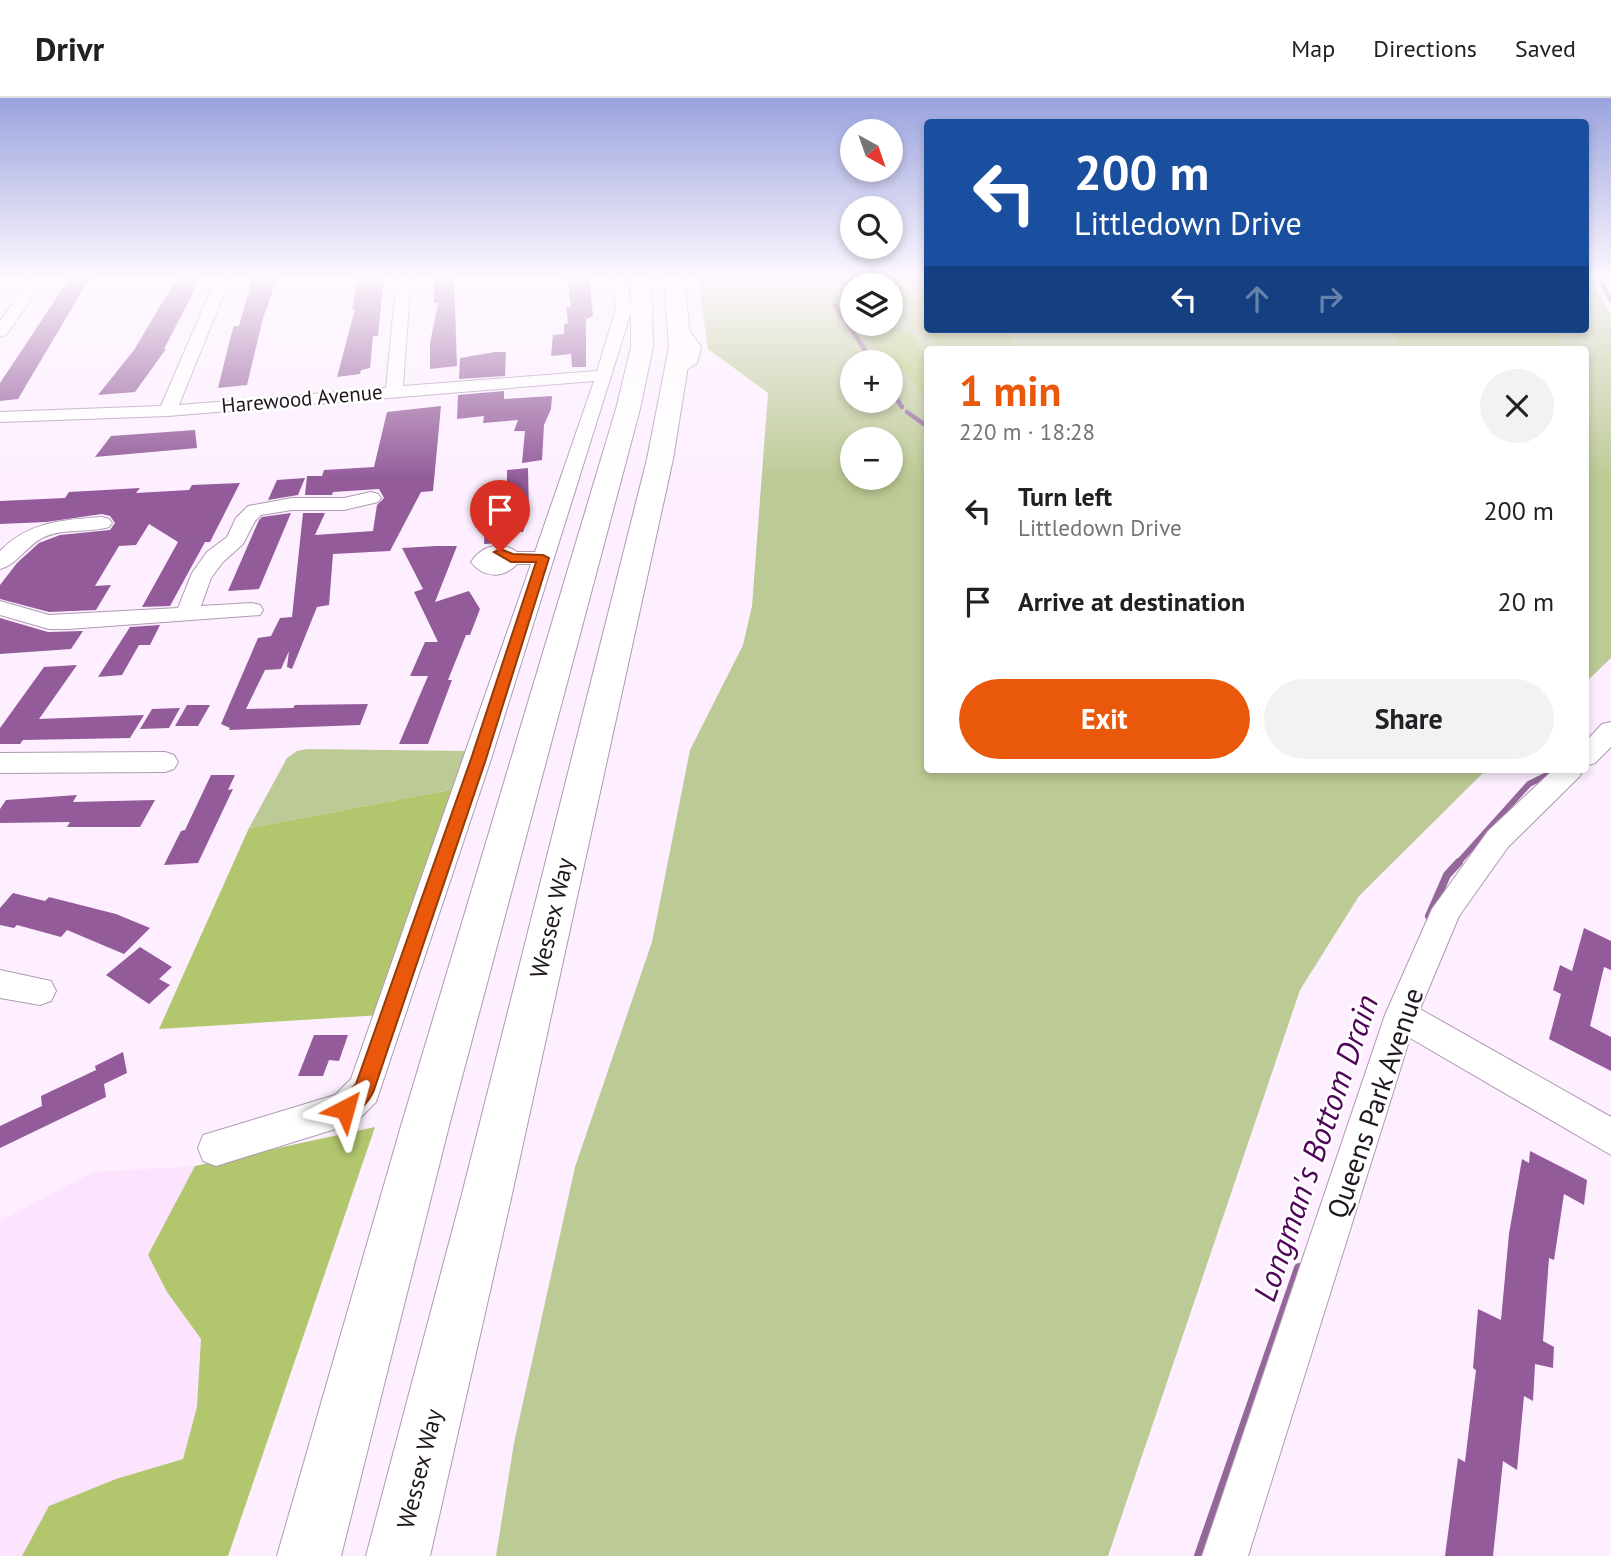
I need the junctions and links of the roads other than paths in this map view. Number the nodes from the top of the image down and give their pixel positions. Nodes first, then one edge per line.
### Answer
1 (196, 344) edge
2 (398, 344) edge
3 (613, 344) edge
4 (642, 344) edge
5 (679, 344) edge
6 (604, 374) junction
7 (394, 391) junction
8 (168, 411) junction
9 (20, 416) junction
10 (0, 417) edge
11 (0, 439) edge
12 (372, 498) dead end
13 (102, 523) dead end
14 (511, 558) dead end
15 (543, 558) junction
16 (0, 563) edge
17 (0, 608) edge
18 (252, 610) dead end
19 (186, 615) junction
20 (1611, 731) edge
21 (1589, 753) edge
22 (165, 762) dead end
23 (0, 763) edge
24 (1567, 773) edge
25 (0, 984) edge
26 (40, 991) dead end
27 (1401, 1015) junction
28 (1611, 1137) edge
29 (216, 1148) dead end
30 (309, 1556) edge
31 (398, 1556) edge
32 (1225, 1556) edge

1 - 8 street
2 - 7 street
3 - 6 street
4 - 30 highway
5 - 31 highway, Wessex Way
6 - 7 street, Harewood Avenue
6 - 15 street
7 - 8 street, Harewood Avenue
8 - 9 street, Harewood Avenue
9 - 10 street, Harewood Avenue
9 - 11 street
12 - 19 street
13 - 16 street
14 - 15 street
15 - 29 street
17 - 19 street
18 - 19 street
20 - 21 street
22 - 23 street
24 - 27 street, Queens Park Avenue
25 - 26 street
27 - 28 street
27 - 32 street, Queens Park Avenue

